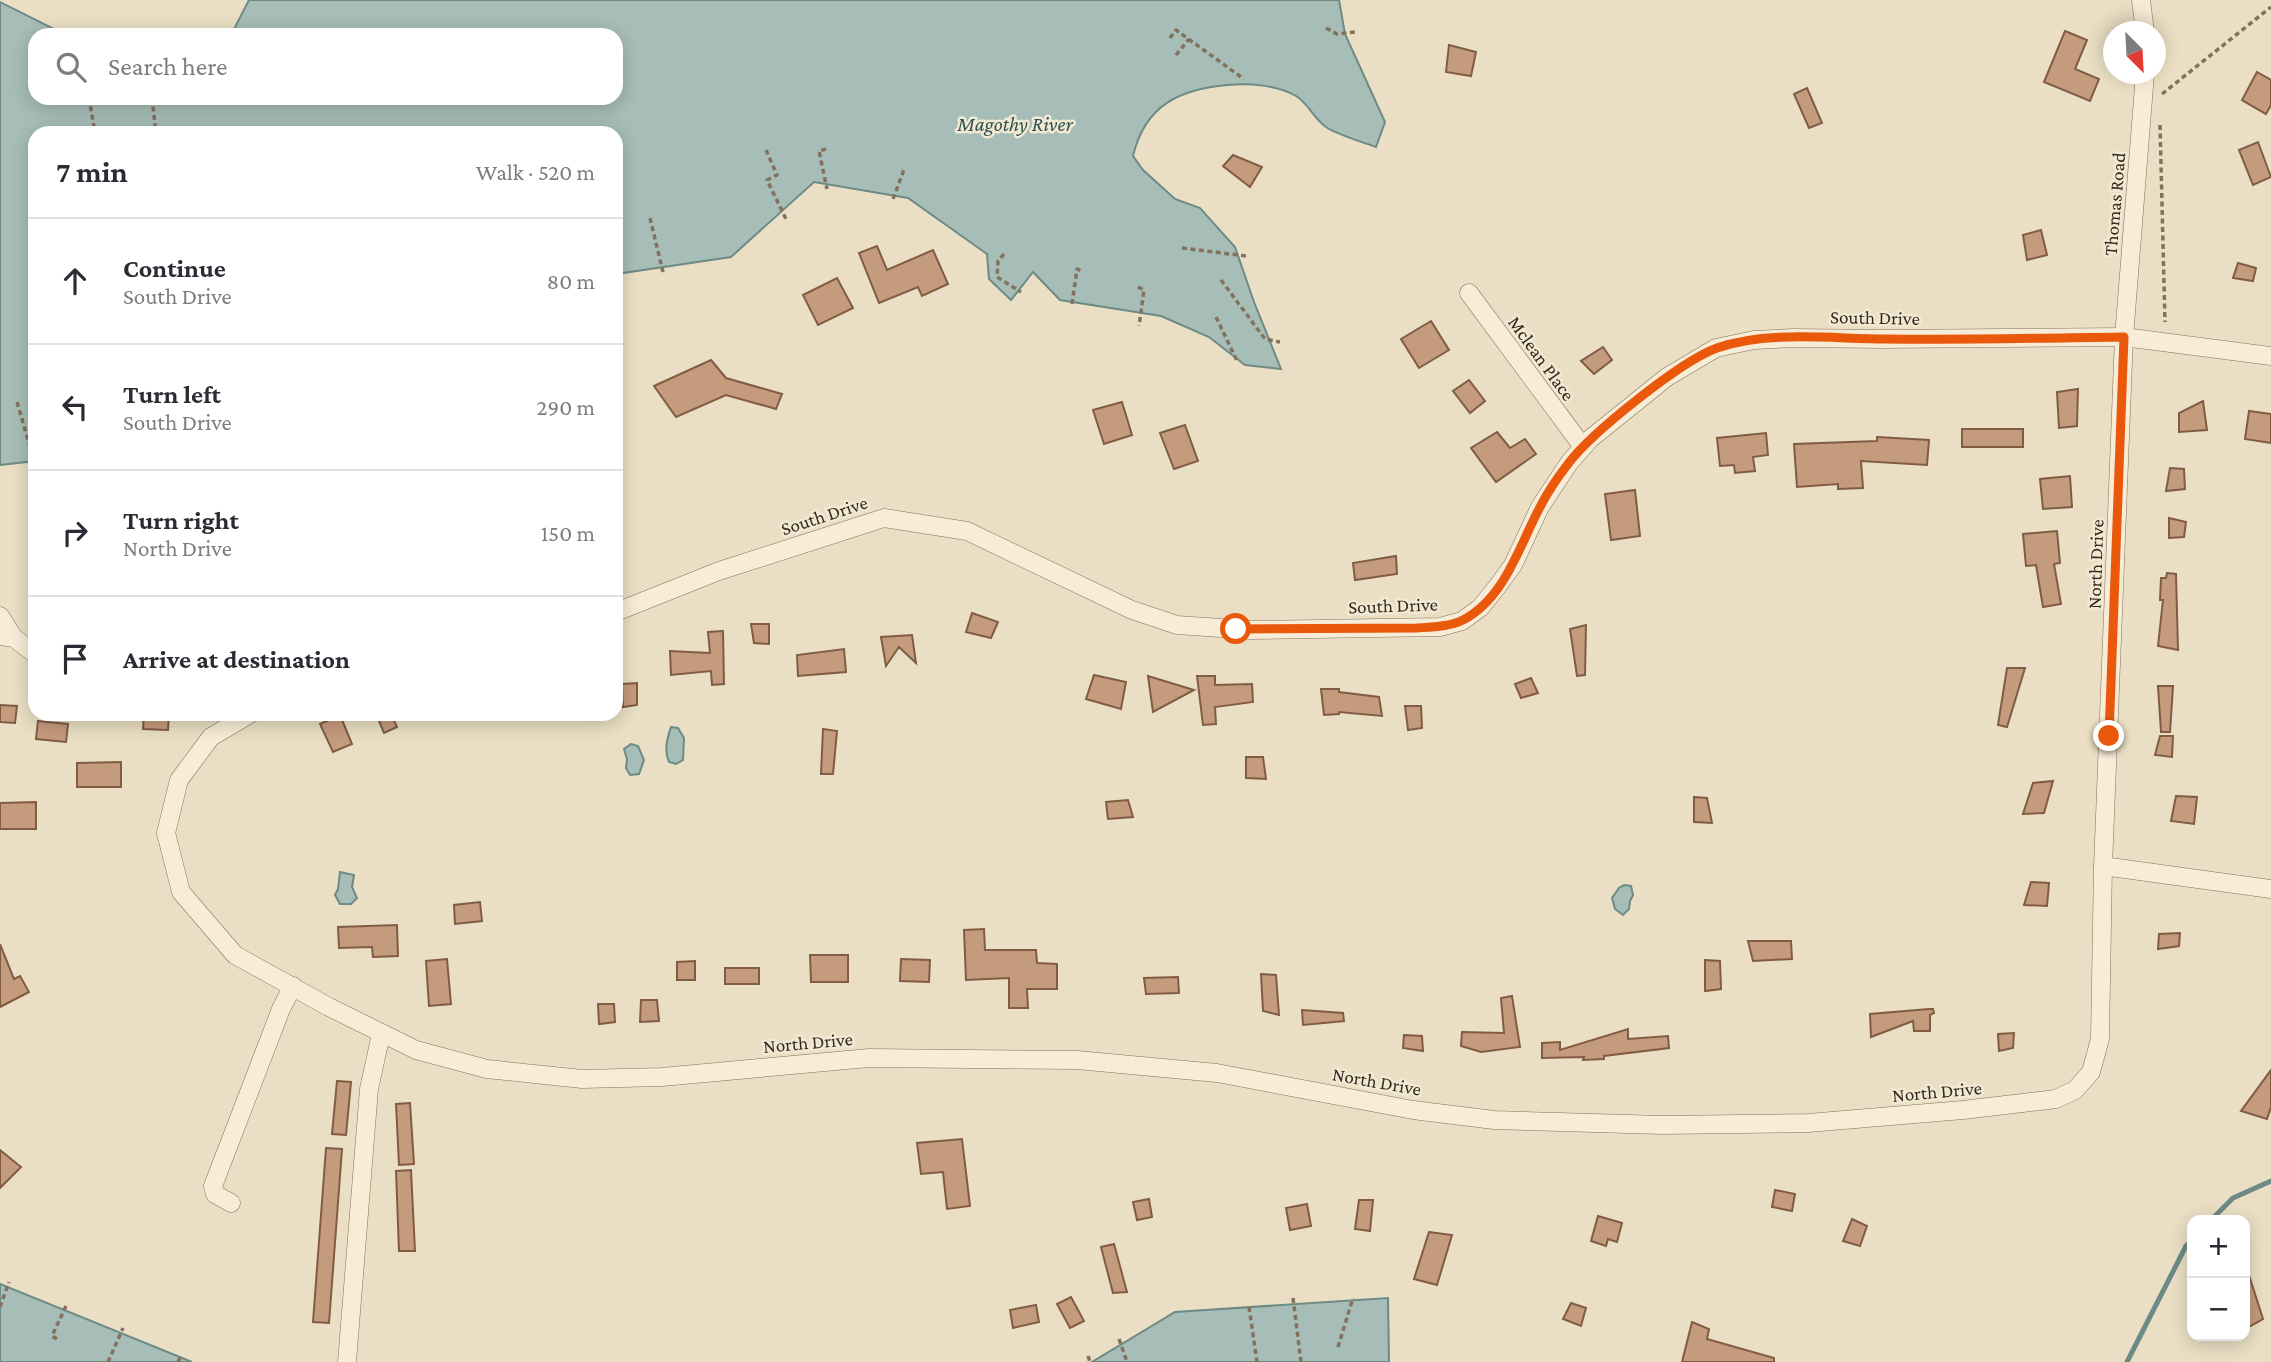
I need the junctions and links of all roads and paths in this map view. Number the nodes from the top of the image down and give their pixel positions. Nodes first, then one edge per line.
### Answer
1 (2141, 0) edge
2 (2271, 7) edge
3 (2144, 21) edge
4 (1326, 28) dead end
5 (1355, 32) dead end
6 (1170, 38) dead end
7 (1189, 39) junction
8 (1176, 55) dead end
9 (1244, 79) dead end
10 (2144, 84) edge
11 (2159, 96) dead end
12 (90, 105) edge
13 (153, 105) edge
14 (2160, 122) dead end
15 (94, 126) edge
16 (155, 126) edge
17 (826, 149) dead end
18 (766, 150) dead end
19 (905, 167) dead end
20 (827, 189) dead end
21 (893, 199) dead end
22 (650, 218) dead end
23 (787, 221) dead end
24 (1182, 248) dead end
25 (1004, 254) dead end
26 (1246, 256) dead end
27 (1082, 271) dead end
28 (663, 272) dead end
29 (1221, 279) dead end
30 (1138, 287) dead end
31 (1021, 292) dead end
32 (1469, 293) dead end
33 (1072, 304) dead end
34 (1216, 317) dead end
35 (2165, 322) dead end
36 (1139, 326) dead end
37 (2124, 337) junction
38 (1280, 342) dead end
39 (2271, 356) edge
40 (1238, 363) dead end
41 (17, 402) dead end
42 (28, 440) edge
43 (1583, 447) junction
44 (623, 609) edge
45 (0, 616) edge
46 (7, 637) edge
47 (28, 650) edge
48 (238, 721) edge
49 (2103, 866) junction
50 (2271, 888) edge
51 (292, 986) junction
52 (381, 1034) junction
53 (231, 1203) dead end
54 (9, 1282) dead end
55 (1293, 1298) dead end
56 (1353, 1298) dead end
57 (66, 1306) dead end
58 (0, 1307) edge
59 (1249, 1307) dead end
60 (123, 1328) dead end
61 (57, 1339) dead end
62 (1119, 1339) dead end
63 (1338, 1347) dead end
64 (181, 1356) dead end
65 (1088, 1356) dead end
66 (108, 1362) edge
67 (178, 1362) edge
68 (347, 1362) edge
69 (1090, 1362) edge
70 (1127, 1362) edge
71 (1257, 1362) edge
72 (1301, 1362) edge

1 - 3 street
2 - 11 path
4 - 5 path
6 - 7 path
7 - 8 path
7 - 9 path
10 - 37 street, Thomas Road
12 - 15 path
13 - 16 path
14 - 35 path
17 - 20 path
18 - 23 path
19 - 21 path
22 - 28 path
24 - 26 path
25 - 31 path
27 - 33 path
29 - 38 path
30 - 36 path
32 - 43 street, Mclean Place
34 - 40 path
37 - 39 street, South Drive
37 - 43 street, South Drive
37 - 49 street, North Drive
41 - 42 path
43 - 44 street, South Drive
45 - 46 street
46 - 47 street
48 - 51 street, North Drive
49 - 50 street
49 - 52 street, North Drive
51 - 52 street, North Drive
51 - 53 street
52 - 68 street
54 - 58 path
55 - 72 path
56 - 63 path
57 - 61 path
59 - 71 path
60 - 66 path
62 - 70 path
64 - 67 path
65 - 69 path

